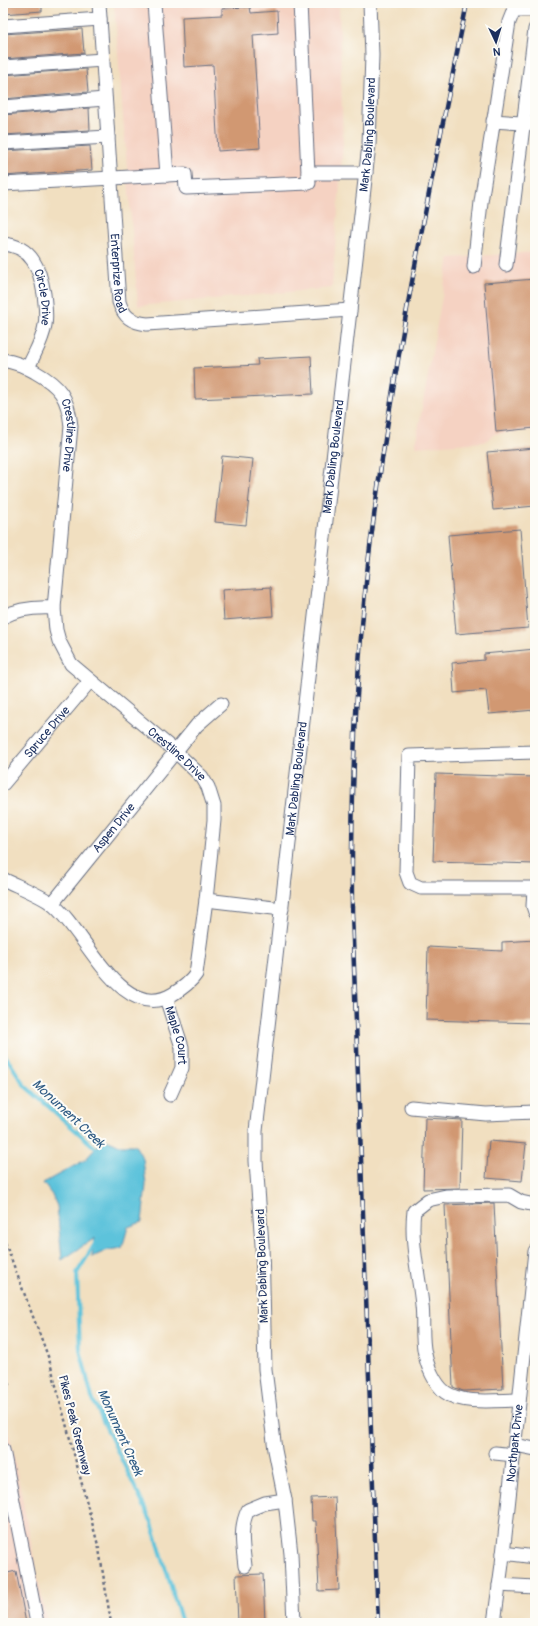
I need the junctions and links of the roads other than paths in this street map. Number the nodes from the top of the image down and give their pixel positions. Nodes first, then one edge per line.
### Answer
1 (99, 3) edge
2 (154, 3) edge
3 (300, 3) edge
4 (370, 3) edge
5 (516, 7) edge
6 (535, 10) edge
7 (100, 19) junction
8 (3, 26) edge
9 (535, 28) edge
10 (103, 60) junction
11 (3, 67) edge
12 (106, 99) junction
13 (3, 107) edge
14 (493, 122) junction
15 (528, 124) edge
16 (108, 137) junction
17 (3, 143) edge
18 (308, 173) junction
19 (366, 173) junction
20 (167, 175) junction
21 (111, 179) junction
22 (3, 184) edge
23 (3, 244) edge
24 (506, 265) dead end
25 (474, 267) dead end
26 (350, 310) junction
27 (3, 360) edge
28 (28, 368) junction
29 (54, 608) junction
30 (3, 617) edge
31 (90, 681) junction
32 (221, 704) dead end
33 (176, 752) junction
34 (535, 752) edge
35 (3, 784) edge
36 (3, 879) edge
37 (535, 888) edge
38 (206, 900) junction
39 (52, 904) junction
40 (282, 909) junction
41 (535, 912) edge
42 (166, 998) junction
43 (170, 1096) dead end
44 (411, 1107) dead end
45 (535, 1112) edge
46 (535, 1205) edge
47 (535, 1251) edge
48 (529, 1366) edge
49 (519, 1400) junction
50 (535, 1449) edge
51 (3, 1450) edge
52 (514, 1450) junction
53 (495, 1453) dead end
54 (285, 1500) junction
55 (535, 1557) edge
56 (503, 1559) junction
57 (245, 1566) dead end
58 (499, 1585) junction
59 (535, 1586) edge
60 (37, 1623) edge
61 (294, 1623) edge
62 (494, 1623) edge

1 - 7 street, Enterprize Road
2 - 20 street
3 - 18 street
4 - 19 street, Mark Dabling Boulevard
5 - 6 street
5 - 14 street
7 - 8 street
7 - 10 street, Enterprize Road
9 - 15 street
10 - 11 street
10 - 12 street, Enterprize Road
12 - 13 street
12 - 16 street, Enterprize Road
14 - 15 street
14 - 25 street
15 - 24 street
16 - 17 street
16 - 21 street, Enterprize Road
18 - 19 street
18 - 20 street
19 - 26 street, Mark Dabling Boulevard
20 - 21 street
21 - 22 street
21 - 26 street, Enterprize Road
23 - 28 street, Circle Drive
26 - 40 street, Mark Dabling Boulevard
27 - 28 street, Crestline Drive
28 - 29 street, Crestline Drive
29 - 30 street
29 - 31 street, Crestline Drive
31 - 33 street, Crestline Drive
31 - 35 street, Spruce Drive
32 - 33 street, Aspen Drive
33 - 38 street, Crestline Drive
33 - 39 street, Aspen Drive
34 - 37 street
36 - 39 street
37 - 41 street
38 - 40 street
38 - 42 street, Crestline Drive
39 - 42 street
40 - 54 street, Mark Dabling Boulevard
42 - 43 street, Maple Court
44 - 45 street
46 - 49 street
47 - 48 street, Northpark Drive
48 - 49 street, Northpark Drive
49 - 52 street, Northpark Drive
50 - 52 street
51 - 60 street
52 - 53 street
52 - 56 street, Northpark Drive
54 - 57 street
54 - 61 street, Mark Dabling Boulevard
55 - 56 street
56 - 58 street, Northpark Drive
58 - 59 street
58 - 62 street, Northpark Drive

